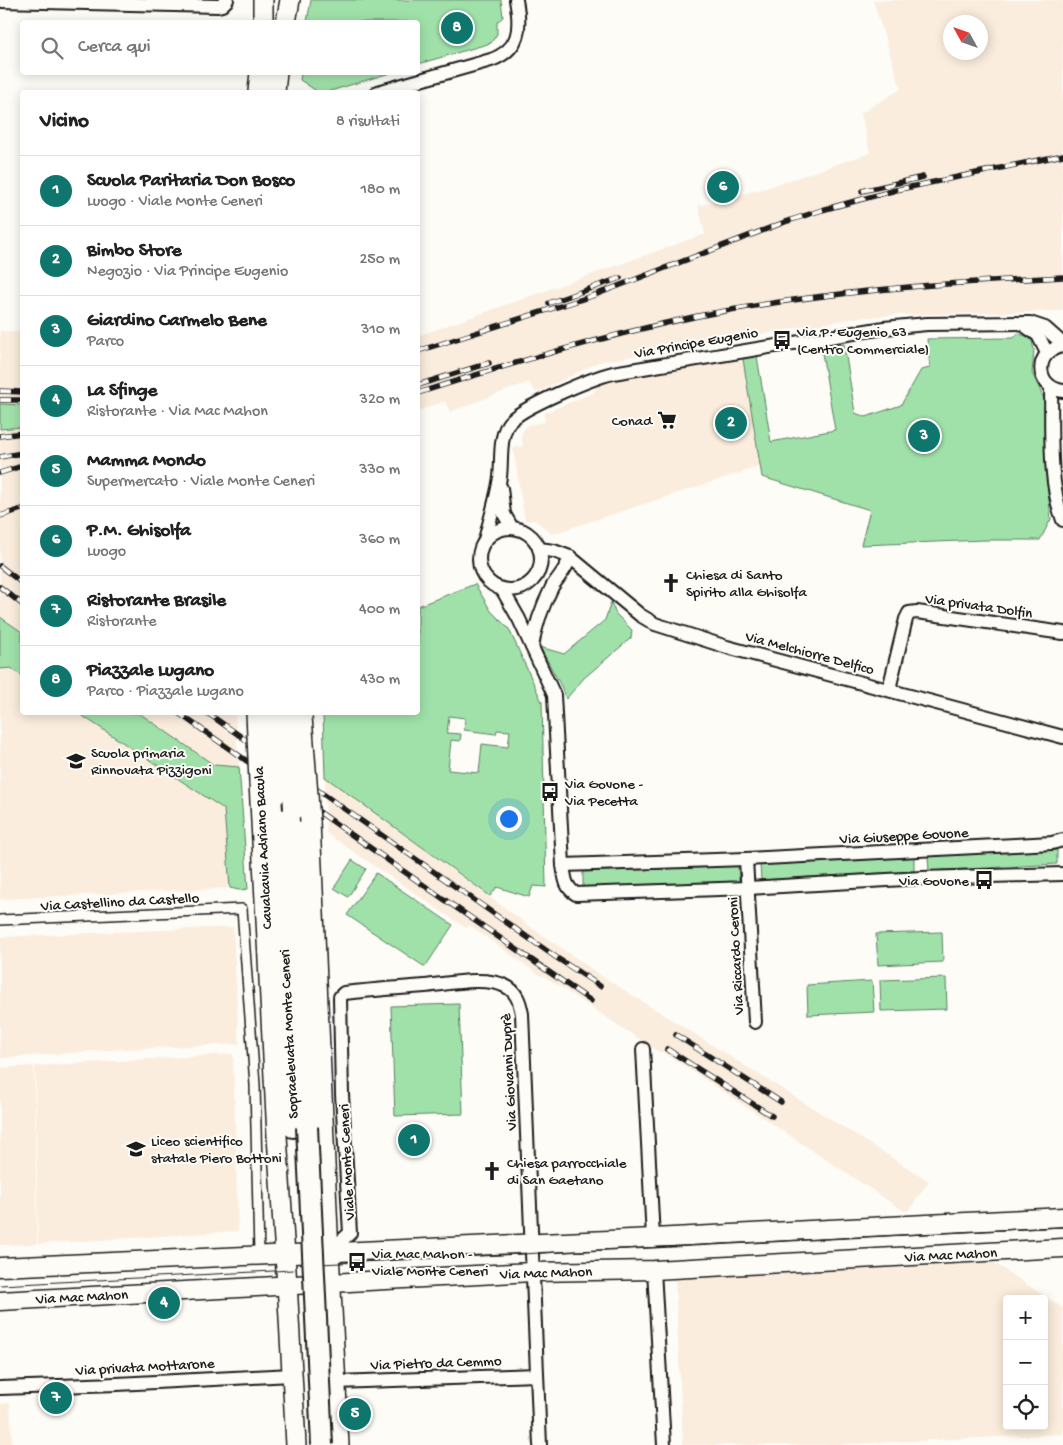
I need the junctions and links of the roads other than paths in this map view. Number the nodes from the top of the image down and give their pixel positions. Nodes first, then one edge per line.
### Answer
1 (227, 0) edge
2 (263, 0) edge
3 (290, 0) edge
4 (516, 0) edge
5 (0, 1) edge
6 (262, 20) edge
7 (286, 20) edge
8 (260, 75) edge
9 (277, 75) edge
10 (258, 90) edge
11 (275, 90) edge
12 (385, 90) edge
13 (1017, 323) junction
14 (1063, 345) edge
15 (1047, 354) junction
16 (1057, 389) edge
17 (500, 478) junction
18 (1061, 508) edge
19 (1063, 520) edge
20 (512, 528) junction
21 (485, 540) junction
22 (539, 549) junction
23 (570, 557) junction
24 (521, 588) junction
25 (502, 589) junction
26 (519, 619) junction
27 (1063, 633) edge
28 (532, 647) junction
29 (889, 689) junction
30 (256, 715) edge
31 (271, 715) edge
32 (297, 715) edge
33 (297, 715) edge
34 (1063, 737) edge
35 (1063, 840) edge
36 (746, 860) junction
37 (563, 865) junction
38 (1063, 874) edge
39 (748, 888) junction
40 (0, 920) edge
41 (344, 993) joint
42 (755, 1022) dead end
43 (643, 1049) dead end
44 (300, 1127) junction
45 (1063, 1217) edge
46 (653, 1238) junction
47 (531, 1242) junction
48 (1063, 1248) edge
49 (329, 1252) junction
50 (285, 1254) junction
51 (259, 1255) junction
52 (0, 1267) edge
53 (654, 1270) junction
54 (532, 1272) junction
55 (331, 1282) junction
56 (287, 1284) junction
57 (0, 1301) edge
58 (333, 1329) junction
59 (290, 1333) junction
60 (292, 1375) junction
61 (537, 1375) junction
62 (336, 1382) junction
63 (0, 1388) edge
64 (296, 1445) edge
65 (309, 1445) edge
66 (322, 1445) edge
67 (339, 1445) edge
68 (540, 1445) edge
69 (664, 1445) edge

1 - 5 street
2 - 6 main road
3 - 7 main road
4 - 12 street
8 - 10 main road
9 - 11 main road
13 - 14 street, Via Principe Eugenio
13 - 15 street
13 - 17 street, Via Principe Eugenio
14 - 15 street, Via Principe Eugenio
15 - 16 street
16 - 18 street
17 - 20 street, Via Principe Eugenio
17 - 21 street, Via Principe Eugenio
18 - 19 street
20 - 21 street
20 - 22 street
21 - 25 street
22 - 23 street, Via Melchiorre Delfico
22 - 24 street
23 - 28 street
23 - 29 street, Via Melchiorre Delfico
24 - 25 street
24 - 26 street
25 - 26 street
26 - 28 street
27 - 29 street, Via privata Dolfin
28 - 37 street
29 - 34 street, Via Melchiorre Delfico
30 - 50 main road, Cavalcavia Adriano Bacula, bridge
31 - 44 highway, Sopraelevata Monte Ceneri, bridge
32 - 44 highway, Sopraelevata Monte Ceneri, bridge
33 - 49 main road, bridge
35 - 36 street, Via Giuseppe Govone
36 - 37 street, Via Giuseppe Govone
36 - 39 street
37 - 39 street
38 - 39 street
39 - 42 street, Via Riccardo Ceroni
40 - 51 street, Via Castellino da Castello
41 - 47 street, Via Giovanni Duprè
41 - 49 street, Viale Monte Ceneri
43 - 46 street
44 - 65 highway, Sopraelevata Monte Ceneri
44 - 66 highway, Sopraelevata Monte Ceneri, bridge
45 - 46 main road, Via Mac Mahon
46 - 47 main road, Via Mac Mahon
47 - 49 main road, Via Mac Mahon
47 - 54 street, Via Giovanni Duprè
48 - 53 main road, Via Mac Mahon
49 - 50 main road, Via Mac Mahon
49 - 55 main road
50 - 51 main road, Via Mac Mahon
50 - 56 main road
51 - 52 main road, Via Mac Mahon
53 - 54 main road, Via Mac Mahon
53 - 69 street
54 - 55 main road, Via Mac Mahon
54 - 61 street, Via Giovanni Duprè
55 - 56 main road, Via Mac Mahon
55 - 58 main road
56 - 57 main road, Via Mac Mahon
56 - 59 main road
58 - 59 main road
58 - 62 main road
59 - 60 main road
60 - 63 street, Via privata Mottarone
60 - 64 main road
61 - 62 street, Via Pietro da Cemmo
61 - 68 street, Via Giovanni Duprè
62 - 67 main road

